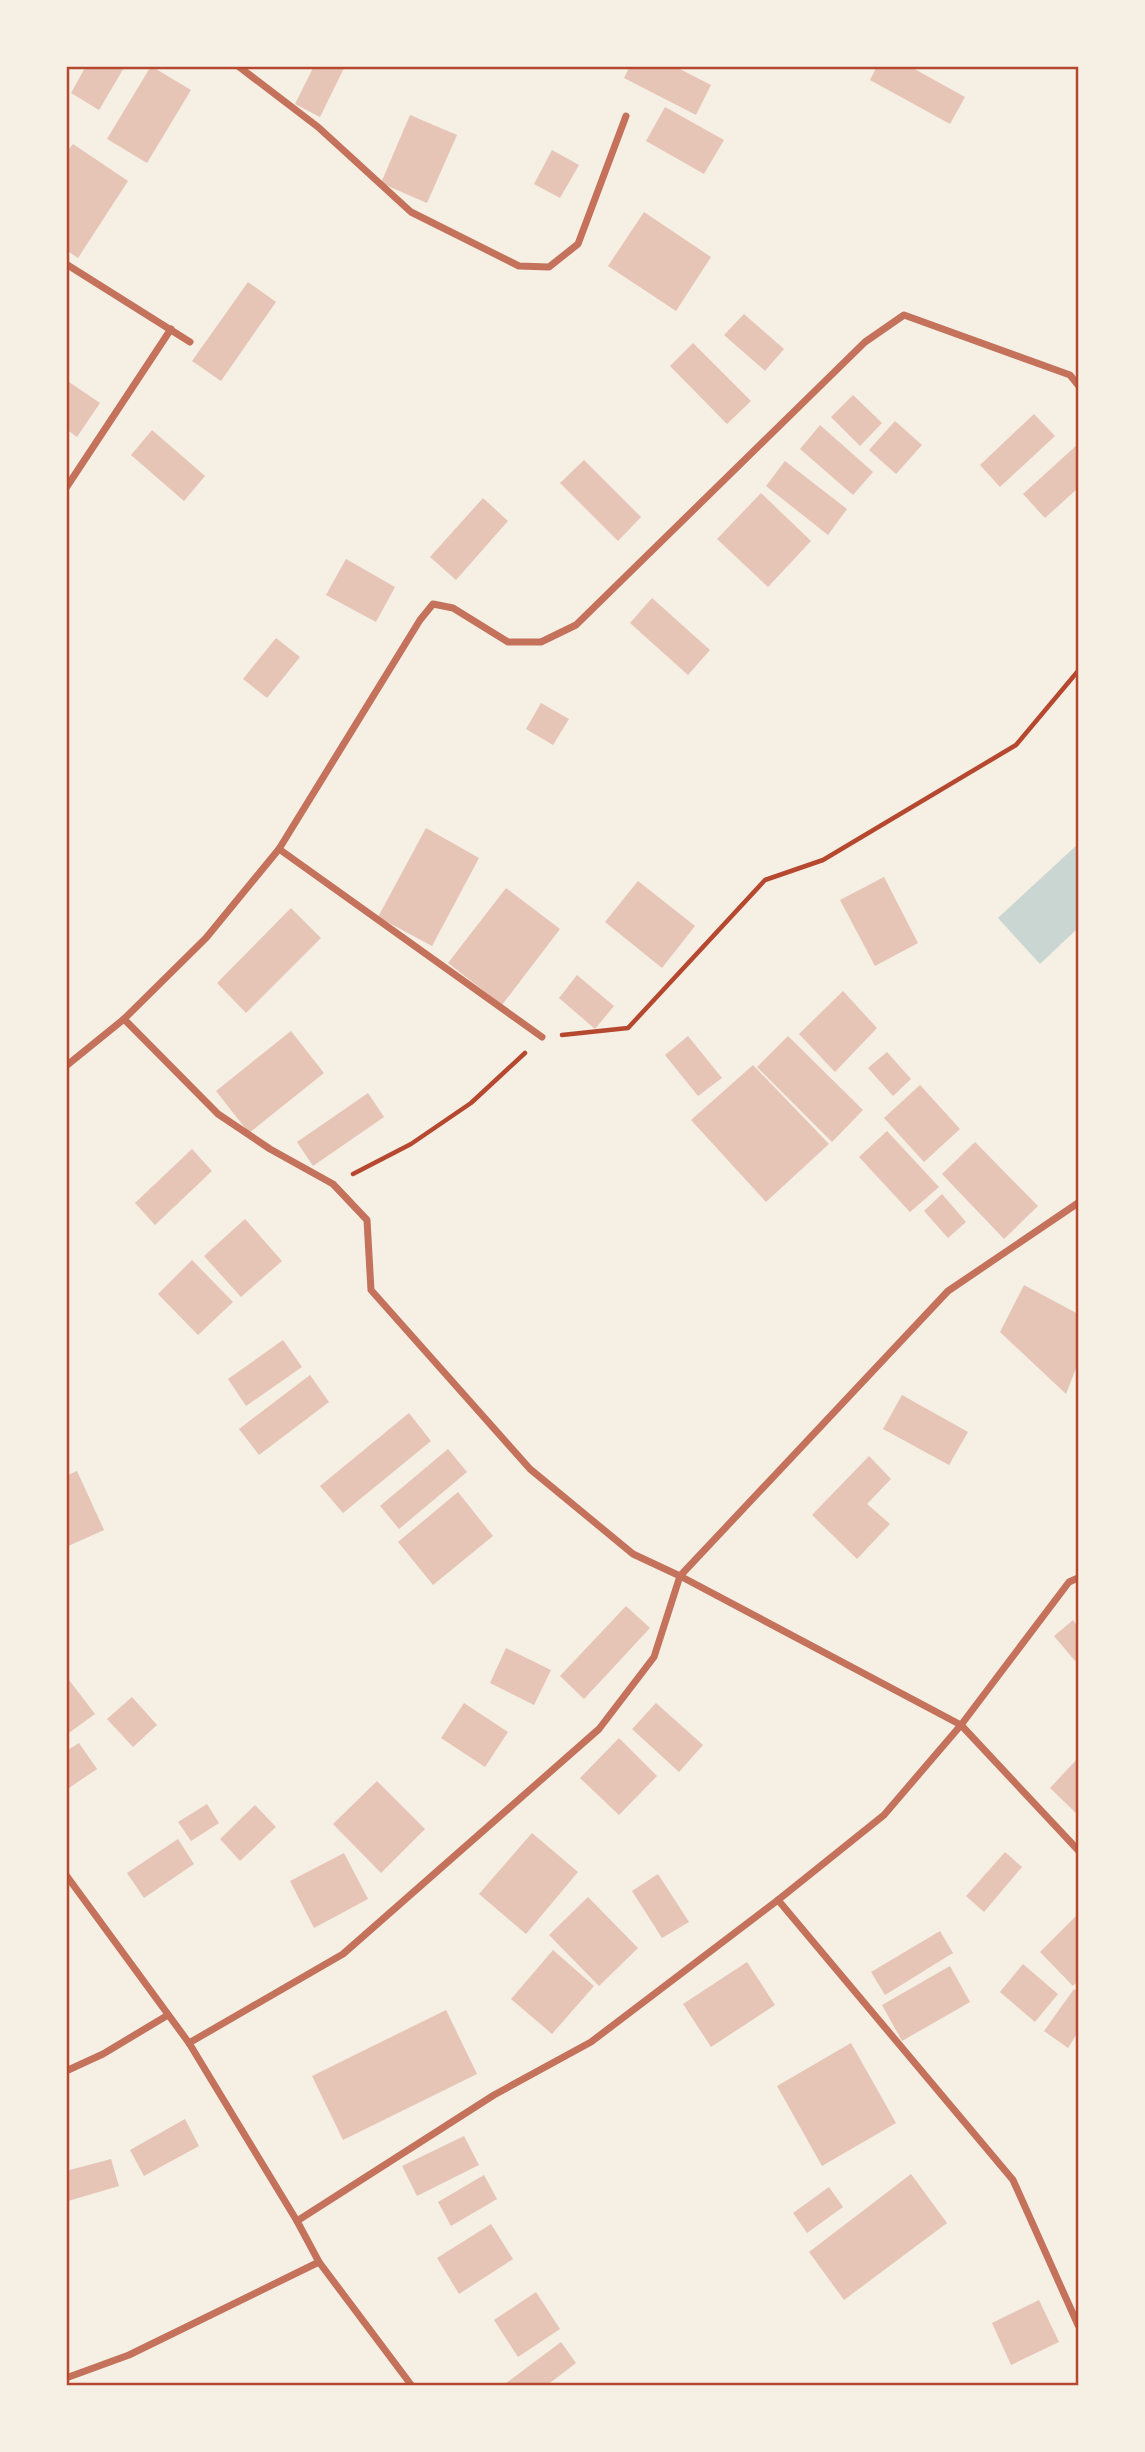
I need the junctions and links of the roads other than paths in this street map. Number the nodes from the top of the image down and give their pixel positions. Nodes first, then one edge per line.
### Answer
1 (238, 66) edge
2 (626, 116) dead end
3 (66, 264) edge
4 (171, 329) junction
5 (190, 342) dead end
6 (1079, 385) edge
7 (66, 488) edge
8 (279, 849) junction
9 (124, 1019) junction
10 (542, 1037) road end
11 (66, 1066) edge
12 (1079, 1203) edge
13 (680, 1576) junction
14 (1079, 1578) edge
15 (961, 1725) junction
16 (1079, 1850) edge
17 (66, 1875) edge
18 (778, 1900) junction
19 (168, 2015) junction
20 (189, 2043) junction
21 (66, 2071) edge
22 (297, 2221) junction
23 (318, 2262) junction
24 (1079, 2325) edge
25 (66, 2378) edge
26 (412, 2385) edge

1 - 2 street
3 - 4 street
4 - 5 street
4 - 7 street
6 - 8 street
8 - 9 street
8 - 10 street
9 - 11 street
9 - 13 street
12 - 13 street
13 - 15 street
13 - 20 street
14 - 15 street
15 - 16 street
15 - 18 street
17 - 19 street
18 - 22 street
18 - 24 street
19 - 20 street
19 - 21 street
20 - 22 street
22 - 23 street
23 - 25 street
23 - 26 street

